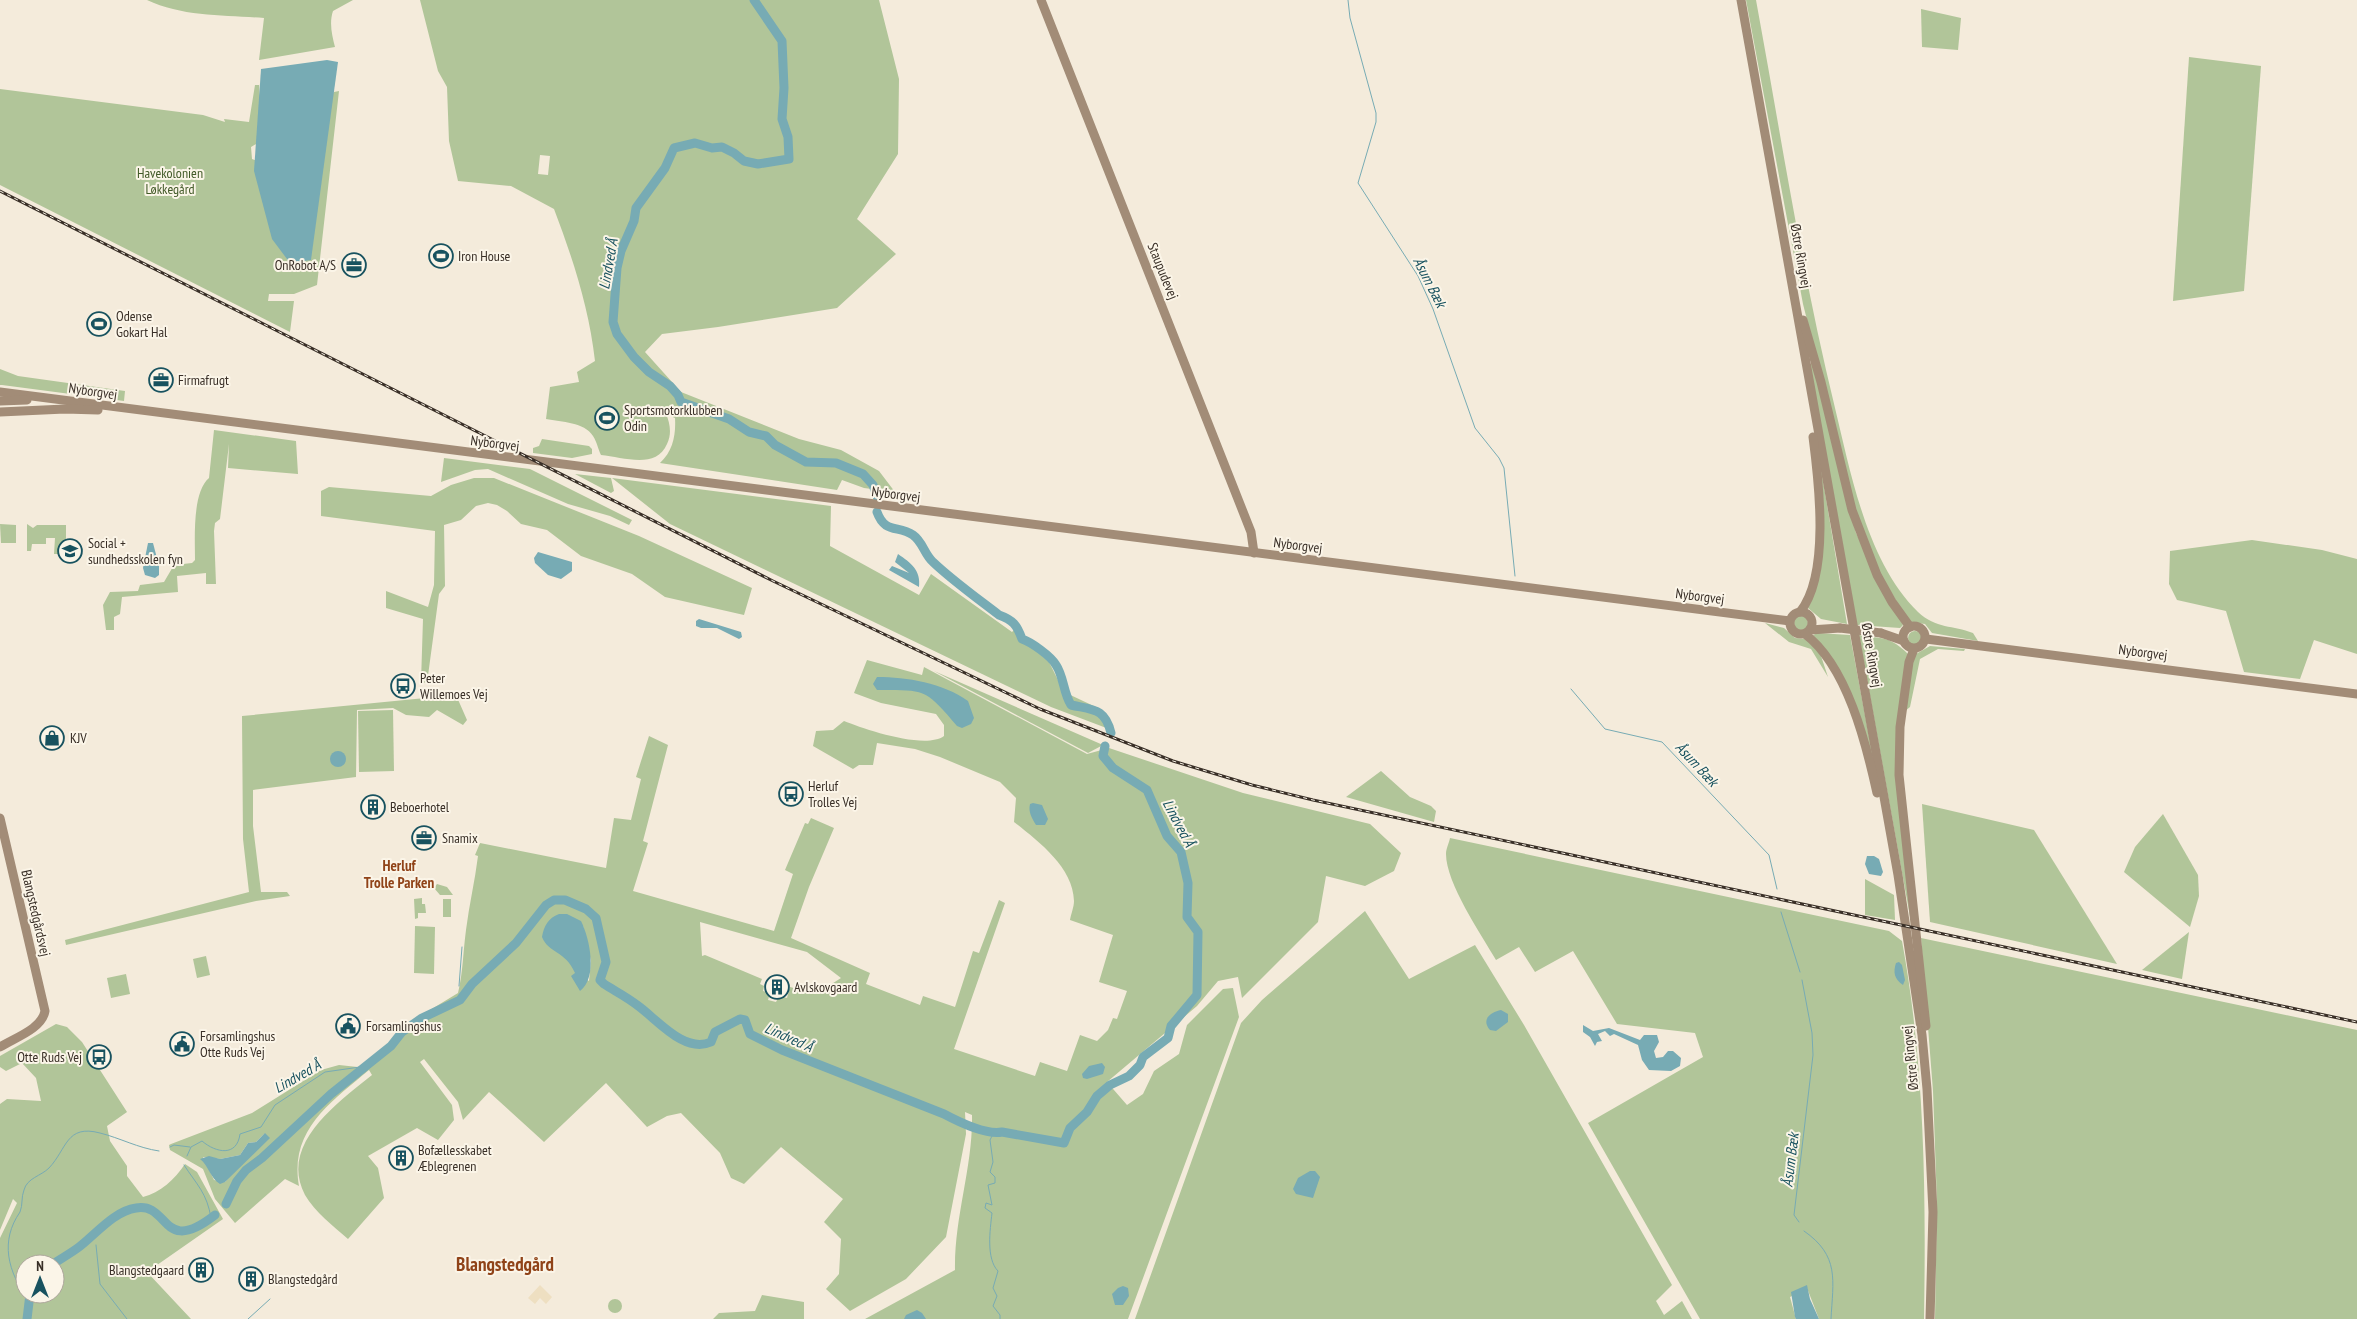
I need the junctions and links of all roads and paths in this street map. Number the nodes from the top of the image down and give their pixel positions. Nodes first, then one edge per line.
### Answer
1 (1041, 0) edge
2 (1741, 0) edge
3 (1791, 276) junction
4 (1808, 375) junction
5 (0, 392) edge
6 (57, 399) junction
7 (0, 401) edge
8 (0, 412) edge
9 (143, 412) junction
10 (1254, 553) junction
11 (1800, 612) junction
12 (1812, 619) junction
13 (1790, 621) junction
14 (1840, 628) junction
15 (1908, 629) junction
16 (1808, 632) junction
17 (1881, 632) junction
18 (1926, 639) junction
19 (1904, 641) junction
20 (1914, 648) junction
21 (2357, 694) edge
22 (0, 818) edge
23 (1898, 875) junction
24 (0, 1047) edge
25 (1927, 1089) junction
26 (1930, 1319) edge

1 - 10 main road, Staupudevej
2 - 3 main road, Østre Ringvej
3 - 4 main road, Østre Ringvej
3 - 15 main road
4 - 11 main road
4 - 23 main road, Østre Ringvej
5 - 6 main road, Nyborgvej
6 - 7 main road
6 - 9 main road, Nyborgvej
8 - 9 main road
9 - 10 main road, Nyborgvej
10 - 13 main road, Nyborgvej
11 - 12 main road
11 - 13 main road
12 - 14 main road
12 - 16 main road
13 - 16 main road
14 - 16 main road
14 - 17 main road, bridge
15 - 17 main road
15 - 18 main road
15 - 19 main road
16 - 23 main road
17 - 19 main road
18 - 20 main road
18 - 21 main road, Nyborgvej
19 - 20 main road
20 - 25 main road
22 - 24 main road, Blangstedgårdsvej
23 - 25 main road, Østre Ringvej
25 - 26 main road, Østre Ringvej

